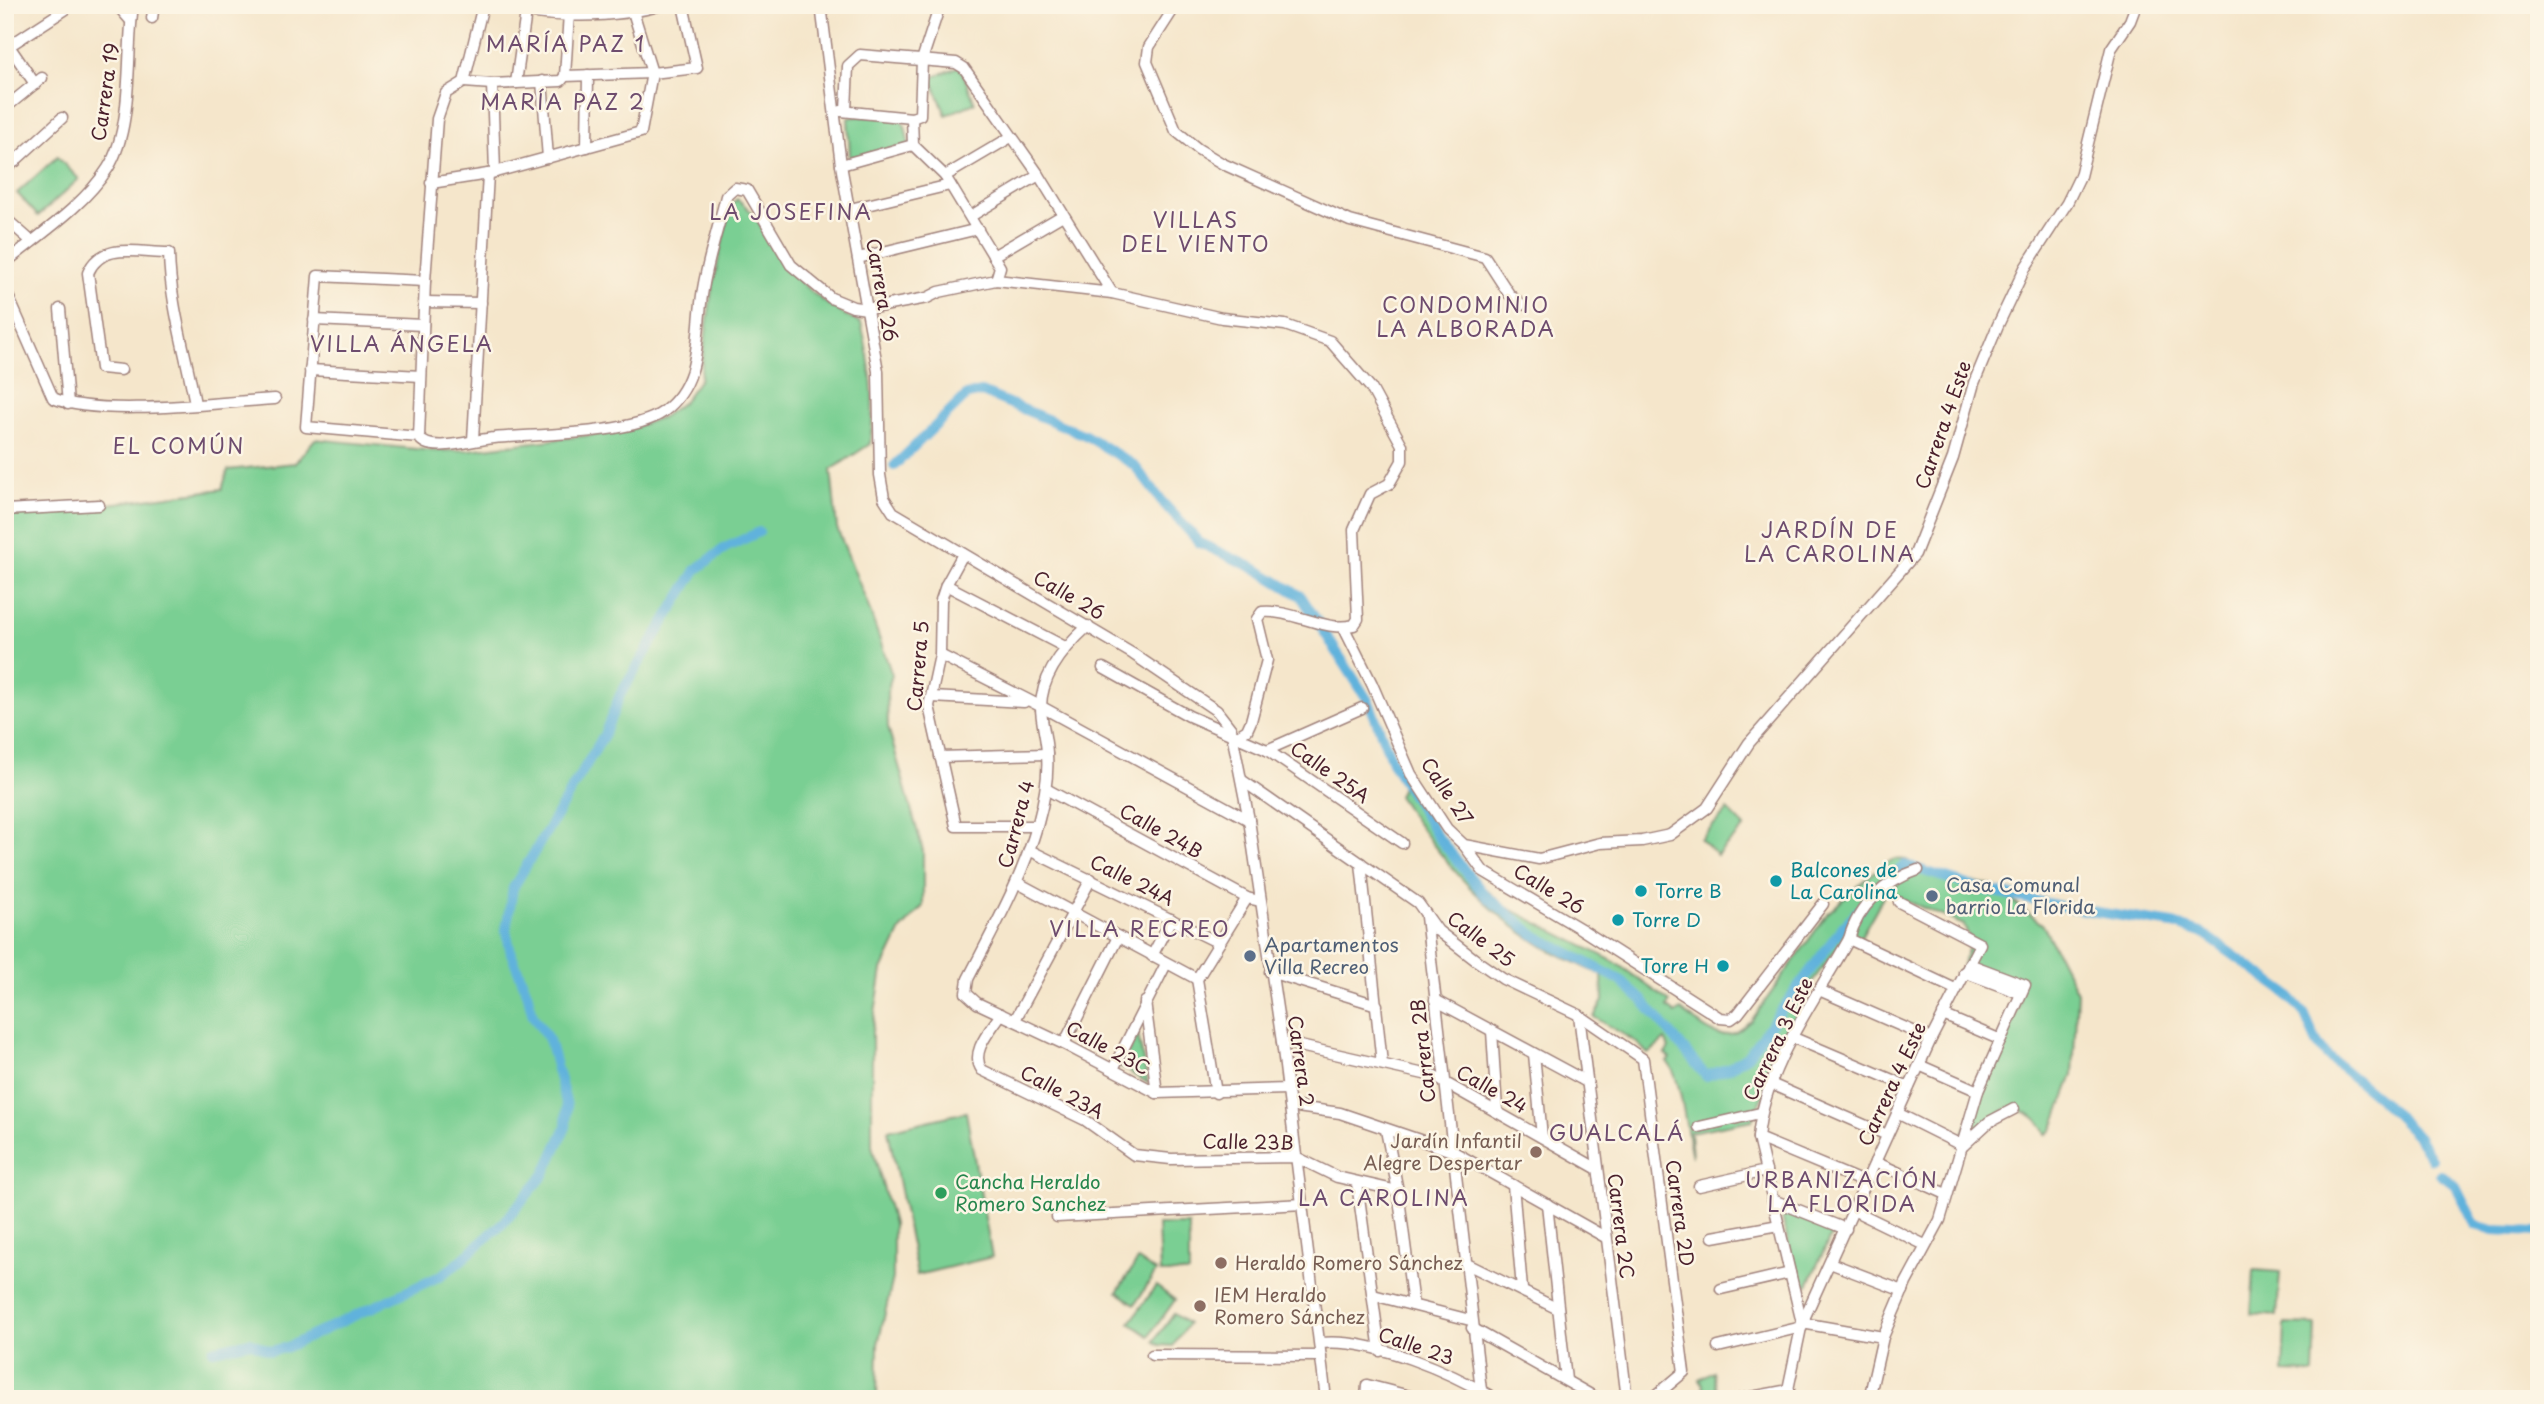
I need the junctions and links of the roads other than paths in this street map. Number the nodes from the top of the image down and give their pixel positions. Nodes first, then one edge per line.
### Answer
1 (117, 5) edge
2 (133, 5) edge
3 (154, 5) edge
4 (484, 5) edge
5 (501, 5) edge
6 (661, 5) edge
7 (683, 5) edge
8 (821, 5) edge
9 (940, 5) edge
10 (1176, 5) edge
11 (2136, 5) edge
12 (66, 9) dead end
13 (567, 9) edge
14 (633, 9) edge
15 (526, 12) junction
16 (152, 18) dead end
17 (131, 21) junction
18 (7, 47) edge
19 (922, 60) junction
20 (652, 73) junction
21 (588, 75) junction
22 (565, 76) junction
23 (542, 81) junction
24 (464, 82) junction
25 (516, 83) junction
26 (492, 85) junction
27 (5, 108) edge
28 (840, 111) junction
29 (916, 116) junction
30 (62, 118) dead end
31 (1011, 137) junction
32 (913, 145) junction
33 (587, 147) junction
34 (5, 148) edge
35 (548, 158) junction
36 (16, 161) junction
37 (841, 165) junction
38 (5, 170) edge
39 (491, 173) junction
40 (1039, 175) junction
41 (948, 181) junction
42 (432, 183) junction
43 (850, 209) junction
44 (1063, 215) junction
45 (971, 216) junction
46 (5, 218) edge
47 (978, 229) junction
48 (31, 241) junction
49 (993, 256) junction
50 (858, 258) junction
51 (5, 262) edge
52 (996, 280) junction
53 (425, 281) junction
54 (5, 289) edge
55 (1112, 293) junction
56 (425, 302) junction
57 (481, 303) junction
58 (1521, 305) dead end
59 (60, 309) dead end
60 (867, 309) junction
61 (314, 320) junction
62 (423, 325) junction
63 (121, 370) dead end
64 (310, 370) junction
65 (421, 376) junction
66 (275, 399) dead end
67 (68, 404) junction
68 (195, 404) junction
69 (419, 437) junction
70 (473, 440) junction
71 (884, 498) joint
72 (99, 505) dead end
73 (5, 510) edge
74 (963, 554) junction
75 (946, 584) junction
76 (1088, 626) junction
77 (1339, 627) junction
78 (1065, 647) junction
79 (940, 655) junction
80 (1103, 668) dead end
81 (932, 697) junction
82 (1036, 704) junction
83 (1362, 708) dead end
84 (1233, 734) junction
85 (1267, 750) junction
86 (1047, 754) junction
87 (940, 757) junction
88 (1243, 781) junction
89 (1046, 789) junction
90 (1249, 820) junction
91 (1037, 826) junction
92 (1642, 841) joint
93 (1402, 843) dead end
94 (1464, 845) junction
95 (1029, 850) junction
96 (1361, 863) junction
97 (1918, 870) dead end
98 (1091, 879) junction
99 (1018, 883) junction
100 (1247, 898) junction
101 (1260, 901) junction
102 (1899, 902) dead end
103 (1823, 904) dead end
104 (1075, 912) junction
105 (1426, 918) junction
106 (1171, 919) junction
107 (1118, 937) junction
108 (1849, 939) junction
109 (1219, 943) junction
110 (1152, 956) junction
111 (1166, 964) junction
112 (1966, 968) junction
113 (1270, 972) junction
114 (1197, 979) junction
115 (1955, 989) junction
116 (1819, 990) junction
117 (966, 993) joint
118 (1435, 1000) junction
119 (1145, 1001) junction
120 (1377, 1006) junction
121 (1001, 1014) junction
122 (1579, 1015) junction
123 (1943, 1015) junction
124 (1015, 1020) junction
125 (1492, 1031) junction
126 (1794, 1038) junction
127 (1931, 1039) junction
128 (2001, 1040) junction
129 (1282, 1042) junction
130 (1064, 1044) junction
131 (1534, 1054) junction
132 (1643, 1059) joint
133 (1382, 1064) junction
134 (1919, 1065) junction
135 (1113, 1069) junction
136 (1444, 1082) junction
137 (1587, 1082) junction
138 (1771, 1084) junction
139 (1909, 1087) junction
140 (1287, 1089) junction
141 (1978, 1091) junction
142 (1157, 1093) junction
143 (1216, 1093) junction
144 (1290, 1106) junction
145 (2014, 1109) dead end
146 (1497, 1111) junction
147 (1760, 1113) junction
148 (1897, 1113) junction
149 (1699, 1126) dead end
150 (1386, 1130) junction
151 (1887, 1135) junction
152 (1542, 1137) junction
153 (1758, 1138) junction
154 (1963, 1146) junction
155 (1452, 1151) junction
156 (1134, 1155) joint
157 (1296, 1157) junction
158 (1875, 1162) junction
159 (1596, 1168) junction
160 (1766, 1171) junction
161 (1357, 1183) junction
162 (1866, 1184) junction
163 (1513, 1185) junction
164 (1699, 1186) dead end
165 (1398, 1191) junction
166 (1946, 1194) junction
167 (1773, 1200) junction
168 (1303, 1204) junction
169 (1548, 1204) junction
170 (1855, 1211) junction
171 (1057, 1217) dead end
172 (1779, 1225) junction
173 (1846, 1229) junction
174 (1605, 1237) junction
175 (1713, 1237) dead end
176 (1926, 1245) junction
177 (1465, 1263) junction
178 (1830, 1263) junction
179 (1790, 1273) junction
180 (1522, 1289) junction
181 (1721, 1289) dead end
182 (1903, 1291) junction
183 (1373, 1295) junction
184 (1413, 1305) junction
185 (1558, 1309) junction
186 (1471, 1324) junction
187 (1802, 1325) junction
188 (1884, 1337) junction
189 (1320, 1343) junction
190 (1718, 1348) dead end
191 (1380, 1351) junction
192 (1152, 1355) dead end
193 (1321, 1356) junction
194 (1566, 1380) junction
195 (1481, 1390) junction
196 (1788, 1394) edge
197 (1326, 1399) edge
198 (1366, 1399) edge
199 (1421, 1399) edge
200 (1496, 1399) edge
201 (1598, 1399) edge
202 (1627, 1399) edge
203 (1652, 1399) edge
204 (1741, 1399) edge
205 (1869, 1399) edge

1 - 17 street
2 - 17 street, Carrera 19
3 - 16 street
4 - 24 street
5 - 15 street
6 - 14 street
7 - 20 street
8 - 28 street, Carrera 26
9 - 19 street
10 - 58 street
11 - 92 street, Carrera 4 Este
12 - 18 street
13 - 14 street
13 - 15 street
13 - 22 street
14 - 20 street
15 - 25 street
17 - 48 street, Carrera 19
18 - 27 street
19 - 28 street
19 - 29 street
19 - 31 street
20 - 21 street
20 - 33 street
21 - 22 street
21 - 33 street
22 - 23 street
23 - 25 street
23 - 35 street
24 - 26 street
24 - 42 street
25 - 26 street
26 - 39 street
28 - 29 street
28 - 37 street, Carrera 26
29 - 32 street
30 - 36 street
31 - 40 street
31 - 41 street
32 - 37 street
32 - 41 street
33 - 35 street
34 - 36 street
35 - 39 street
36 - 38 street
37 - 43 street, Carrera 26
39 - 42 street
39 - 57 street
40 - 44 street
40 - 45 street
41 - 43 street
41 - 45 street
42 - 53 street
43 - 50 street, Carrera 26
44 - 49 street
44 - 55 street
45 - 47 street
46 - 48 street
47 - 49 street
47 - 50 street
48 - 51 street, Carrera 19
49 - 52 street
50 - 60 street, Carrera 26
52 - 55 street
52 - 60 street
53 - 56 street
53 - 61 street
54 - 67 street
55 - 77 street
56 - 57 street
56 - 62 street
57 - 70 street
59 - 67 street
60 - 70 street
60 - 71 street, Carrera 26
61 - 62 street
61 - 64 street
62 - 65 street
63 - 68 street
64 - 65 street
64 - 69 street
65 - 69 street
66 - 68 street
67 - 68 street
69 - 70 street
71 - 74 street, Calle 26
72 - 73 street
74 - 75 street, Carrera 5
74 - 76 street, Calle 26
75 - 78 street
75 - 79 street, Carrera 5
76 - 78 street, Carrera 4
76 - 84 street, Calle 26
77 - 84 street
77 - 94 street, Calle 27
78 - 82 street, Carrera 4
79 - 81 street, Carrera 5
79 - 82 street
80 - 84 street, Calle 25A
81 - 82 street
81 - 87 street, Carrera 5
82 - 86 street, Carrera 4
82 - 90 street
83 - 85 street
84 - 85 street, Calle 25A
84 - 88 street, Carrera 2
85 - 93 street, Calle 25A
86 - 87 street
86 - 89 street, Carrera 4
87 - 91 street, Carrera 5
88 - 90 street, Carrera 2
88 - 96 street, Calle 25
89 - 91 street, Carrera 4
89 - 100 street, Calle 24B
90 - 101 street, Carrera 2
91 - 95 street, Carrera 4
92 - 94 street, Calle 27
94 - 103 street, Calle 26
95 - 98 street, Calle 24A
95 - 99 street, Carrera 4
96 - 105 street, Calle 25
96 - 120 street
97 - 108 street, Carrera 3 Este
98 - 104 street
98 - 106 street, Calle 24A
99 - 104 street
99 - 117 street, Carrera 4
100 - 101 street, Calle 24B
100 - 109 street
101 - 113 street, Carrera 2
102 - 112 street, Carrera 4 Este
104 - 107 street
104 - 124 street
105 - 118 street, Carrera 2B
105 - 122 street, Calle 25
106 - 109 street, Calle 24A
106 - 110 street
107 - 110 street
107 - 130 street
108 - 115 street
108 - 116 street, Carrera 3 Este
109 - 114 street
110 - 111 street
111 - 114 street
111 - 119 street
112 - 115 street, Carrera 4 Este
112 - 128 street
113 - 120 street
113 - 129 street, Carrera 2
114 - 143 street
115 - 123 street, Carrera 4 Este
116 - 126 street, Carrera 3 Este
116 - 127 street
117 - 121 street, Calle 23C
118 - 125 street
118 - 136 street, Carrera 2B
119 - 135 street
119 - 142 street
120 - 133 street
121 - 124 street, Calle 23C
121 - 156 street, Calle 23A
122 - 132 street, Calle 25
122 - 137 street, Carrera 2C
123 - 127 street, Carrera 4 Este
123 - 128 street
124 - 130 street, Calle 23C
125 - 131 street
125 - 146 street
126 - 138 street, Carrera 3 Este
126 - 139 street
127 - 134 street, Carrera 4 Este
128 - 141 street
129 - 133 street, Calle 24
129 - 140 street, Carrera 2
130 - 135 street, Calle 23C
131 - 137 street
131 - 152 street
132 - 203 street, Carrera 2D
133 - 136 street, Calle 24
134 - 139 street, Carrera 4 Este
134 - 141 street
135 - 142 street, Calle 23C
136 - 146 street, Calle 24
136 - 155 street, Carrera 2B
137 - 159 street, Carrera 2C
138 - 147 street, Carrera 3 Este
138 - 151 street
139 - 148 street, Carrera 4 Este
140 - 143 street, Calle 23C
140 - 144 street, Carrera 2
141 - 154 street
142 - 143 street, Calle 23C
144 - 150 street
144 - 157 street, Carrera 2
145 - 154 street
146 - 152 street, Calle 24
147 - 149 street
147 - 153 street, Carrera 3 Este
148 - 151 street, Carrera 4 Este
148 - 154 street
150 - 155 street
150 - 165 street
151 - 158 street, Carrera 4 Este
152 - 159 street, Calle 24
153 - 160 street, Carrera 3 Este
153 - 162 street
154 - 166 street
155 - 163 street
155 - 177 street, Carrera 2B
156 - 157 street, Calle 23B
157 - 161 street, Calle 23B
157 - 168 street, Carrera 2
158 - 162 street, Carrera 4 Este
158 - 166 street
159 - 174 street, Carrera 2C
160 - 164 street
160 - 167 street, Carrera 3 Este
161 - 165 street, Calle 23B
161 - 183 street
162 - 170 street, Carrera 4 Este
163 - 169 street
163 - 180 street
165 - 184 street
166 - 176 street
167 - 172 street, Carrera 3 Este
167 - 173 street
168 - 171 street
168 - 189 street, Carrera 2
169 - 174 street
169 - 185 street
170 - 173 street, Carrera 4 Este
170 - 176 street
172 - 175 street
172 - 179 street, Carrera 3 Este
173 - 178 street, Carrera 4 Este
174 - 202 street, Carrera 2C
176 - 182 street
177 - 180 street
177 - 186 street, Carrera 2B
178 - 182 street
178 - 187 street, Carrera 4 Este
179 - 181 street
179 - 187 street, Carrera 3 Este
180 - 185 street
182 - 188 street
183 - 184 street
183 - 191 street
184 - 186 street
185 - 194 street
186 - 194 street
186 - 195 street, Carrera 2B
187 - 188 street
187 - 190 street
187 - 196 street, Carrera 4 Este
188 - 205 street
189 - 191 street, Calle 23
189 - 193 street, Carrera 2
191 - 195 street, Calle 23
192 - 193 street
193 - 197 street, Carrera 2
194 - 201 street
195 - 200 street, Calle 23
196 - 204 street
198 - 199 street

